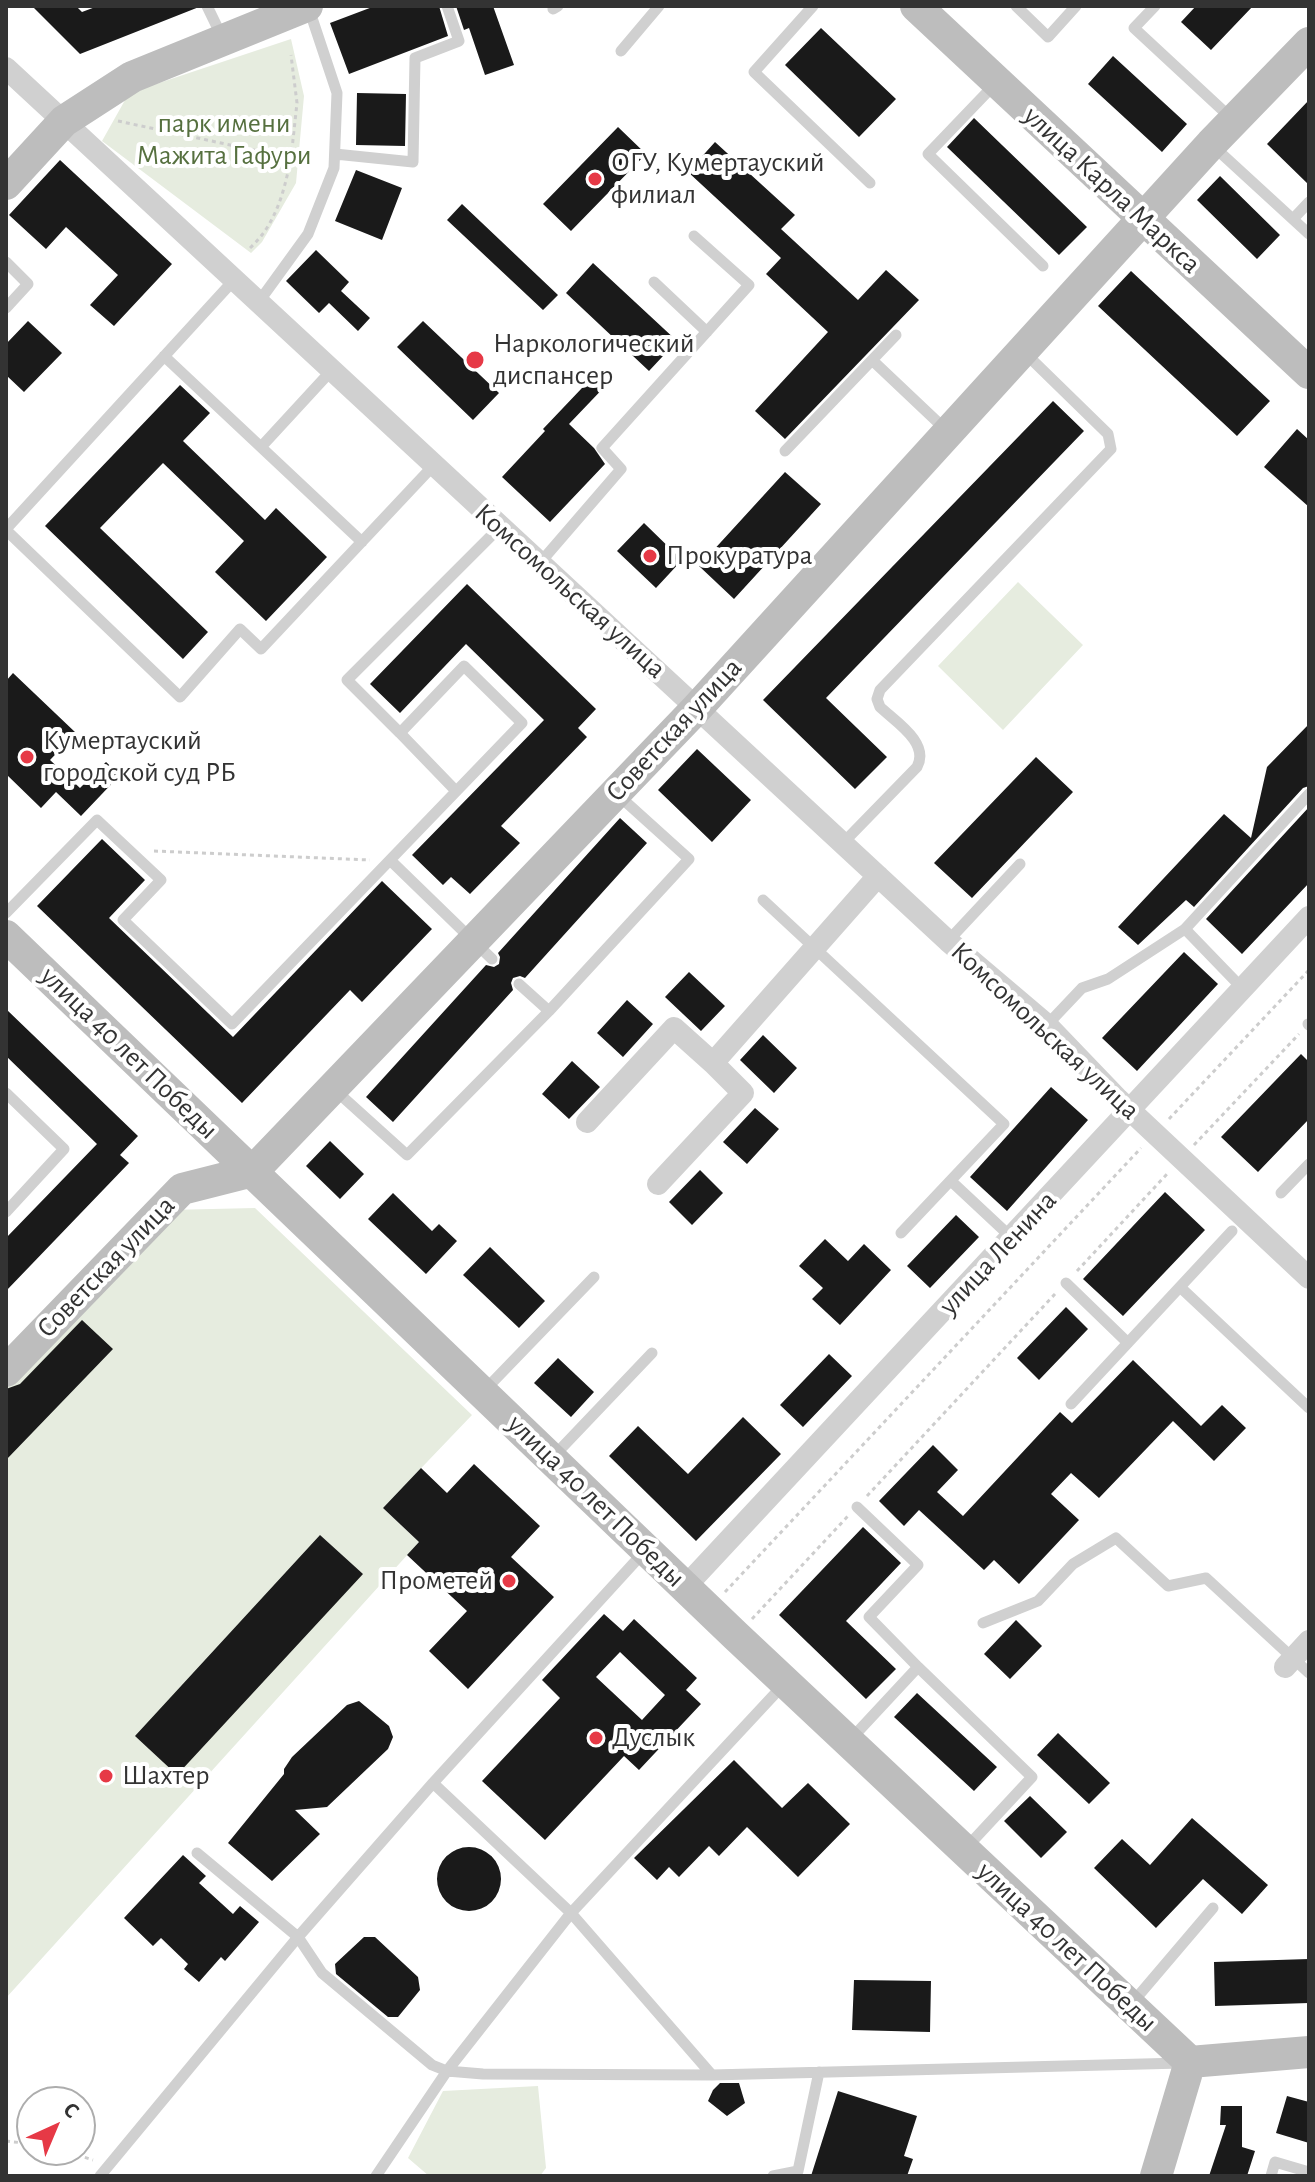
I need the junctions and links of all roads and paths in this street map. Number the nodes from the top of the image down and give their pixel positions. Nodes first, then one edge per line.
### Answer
1 (207, 6) edge
2 (308, 6) edge
3 (447, 6) edge
4 (659, 6) edge
5 (813, 6) edge
6 (916, 6) edge
7 (1016, 6) edge
8 (1076, 6) edge
9 (1155, 6) edge
10 (224, 41) junction
11 (1308, 45) edge
12 (621, 51) dead end
13 (291, 55) dead end
14 (6, 68) edge
15 (996, 82) junction
16 (64, 121) junction
17 (118, 121) dead end
18 (1234, 121) junction
19 (1211, 144) junction
20 (335, 154) junction
21 (291, 158) junction
22 (870, 183) dead end
23 (6, 184) edge
24 (1309, 202) edge
25 (1143, 219) junction
26 (1293, 219) junction
27 (1309, 234) edge
28 (694, 236) dead end
29 (250, 248) dead end
30 (6, 262) edge
31 (1043, 266) dead end
32 (234, 280) junction
33 (654, 282) dead end
34 (258, 303) junction
35 (6, 308) edge
36 (707, 332) junction
37 (896, 335) dead end
38 (1022, 351) junction
39 (164, 356) junction
40 (872, 360) junction
41 (331, 371) junction
42 (1309, 373) edge
43 (950, 433) junction
44 (261, 447) junction
45 (785, 451) dead end
46 (433, 466) junction
47 (499, 528) junction
48 (6, 530) edge
49 (362, 542) junction
50 (539, 564) junction
51 (697, 708) junction
52 (400, 733) junction
53 (456, 791) junction
54 (616, 792) junction
55 (1309, 794) edge
56 (843, 843) junction
57 (129, 850) junction
58 (390, 860) junction
59 (1020, 864) dead end
60 (878, 876) junction
61 (763, 900) dead end
62 (6, 913) edge
63 (1309, 917) edge
64 (1185, 929) junction
65 (6, 936) edge
66 (948, 941) junction
67 (813, 949) junction
68 (482, 950) junction
69 (1309, 970) edge
70 (519, 984) dead end
71 (1242, 988) junction
72 (549, 1011) junction
73 (1047, 1025) junction
74 (1308, 1025) edge
75 (713, 1063) junction
76 (333, 1088) junction
77 (6, 1093) edge
78 (1131, 1111) junction
79 (587, 1122) dead end
80 (1155, 1133) junction
81 (1182, 1158) junction
82 (1309, 1164) edge
83 (253, 1171) junction
84 (951, 1181) junction
85 (658, 1184) dead end
86 (1281, 1193) dead end
87 (6, 1212) edge
88 (1232, 1231) dead end
89 (901, 1233) dead end
90 (1012, 1238) junction
91 (594, 1277) dead end
92 (1309, 1278) edge
93 (1066, 1283) junction
94 (1180, 1287) junction
95 (1128, 1343) junction
96 (652, 1353) dead end
97 (6, 1371) edge
98 (482, 1392) junction
99 (1071, 1404) dead end
100 (1309, 1408) edge
101 (551, 1458) junction
102 (857, 1507) junction
103 (646, 1549) junction
104 (685, 1587) junction
105 (709, 1609) junction
106 (983, 1623) dead end
107 (736, 1636) junction
108 (1309, 1641) edge
109 (1296, 1666) edge
110 (918, 1667) junction
111 (785, 1682) junction
112 (848, 1742) junction
113 (433, 1783) junction
114 (964, 1850) junction
115 (197, 1853) dead end
116 (1213, 1908) dead end
117 (571, 1913) junction
118 (298, 1937) junction
119 (1130, 2005) junction
120 (1309, 2052) edge
121 (1190, 2062) junction
122 (447, 2071) junction
123 (819, 2072) junction
124 (712, 2075) junction
125 (96, 2161) edge
126 (109, 2165) junction
127 (1309, 2172) edge
128 (100, 2176) edge
129 (376, 2176) edge
130 (773, 2176) edge
131 (1156, 2176) edge
132 (1271, 2176) edge

1 - 10 lane
2 - 10 street
2 - 20 lane
3 - 20 lane
4 - 12 lane
5 - 22 lane
6 - 15 street, улица Карла Маркса
7 - 8 lane
9 - 18 lane
10 - 16 street
11 - 18 street, Советская улица
13 - 21 path
14 - 16 street, Комсомольская улица
15 - 25 street, улица Карла Маркса
15 - 31 lane
16 - 23 street
16 - 32 street, Комсомольская улица
17 - 21 path
18 - 19 street, Советская улица
19 - 25 street, Советская улица
19 - 26 lane
20 - 34 lane
21 - 29 path
24 - 26 lane
25 - 38 street, Советская улица
25 - 42 street, улица Карла Маркса
26 - 27 lane
28 - 36 lane
30 - 35 lane
32 - 34 street, Комсомольская улица
32 - 39 lane
33 - 36 lane
34 - 41 street, Комсомольская улица
36 - 50 lane
37 - 40 lane
38 - 43 street, Советская улица
38 - 56 lane
39 - 44 lane
39 - 48 lane
40 - 43 lane
40 - 45 lane
41 - 44 lane
41 - 46 street, Комсомольская улица
43 - 51 street, Советская улица
44 - 49 lane
46 - 47 street, Комсомольская улица
46 - 49 lane
47 - 50 street, Комсомольская улица
47 - 52 lane
48 - 49 lane
50 - 51 street, Комсомольская улица
51 - 54 street, Советская улица
51 - 56 street, Комсомольская улица
52 - 53 lane
52 - 53 lane
53 - 58 lane
54 - 68 street, Советская улица
54 - 72 lane
55 - 64 lane
56 - 60 street, Комсомольская улица
57 - 58 path
57 - 58 lane
57 - 62 lane
58 - 68 lane
59 - 66 lane
60 - 66 street, Комсомольская улица
60 - 67 street
61 - 67 lane
63 - 71 street, улица Ленина
64 - 71 lane
64 - 73 lane
65 - 83 street, улица 40 лет Победы
66 - 73 street, Комсомольская улица
67 - 75 street
67 - 84 lane
68 - 76 street, Советская улица
69 - 80 path
70 - 72 lane
71 - 78 street, улица Ленина
72 - 76 lane
73 - 78 street, Комсомольская улица
74 - 81 path
75 - 79 street
75 - 85 street
76 - 83 street, Советская улица
77 - 87 lane
78 - 80 street, Комсомольская улица
78 - 90 street, улица Ленина
80 - 81 street, Комсомольская улица
80 - 105 path
81 - 92 street, Комсомольская улица
81 - 93 path
82 - 86 lane
83 - 97 street, Советская улица
83 - 98 street, улица 40 лет Победы
84 - 89 lane
84 - 90 lane
88 - 94 lane
90 - 104 street, улица Ленина
91 - 98 lane
93 - 95 lane
93 - 102 path
94 - 95 lane
94 - 100 lane
95 - 99 lane
96 - 101 lane
98 - 101 street, улица 40 лет Победы
101 - 103 street, улица 40 лет Победы
102 - 107 path
102 - 110 lane
103 - 104 street, улица 40 лет Победы
103 - 113 lane
104 - 105 street, улица 40 лет Победы
105 - 107 street, улица 40 лет Победы
106 - 109 lane
107 - 111 street, улица 40 лет Победы
108 - 109 street
110 - 112 lane
110 - 114 lane
111 - 112 street, улица 40 лет Победы
111 - 117 lane
112 - 114 street, улица 40 лет Победы
113 - 117 lane
113 - 118 lane
114 - 119 street, улица 40 лет Победы
115 - 118 lane
116 - 119 lane
117 - 122 lane
117 - 124 lane
118 - 122 lane
118 - 126 lane
119 - 121 street, улица 40 лет Победы
120 - 121 street
121 - 123 lane
121 - 131 street
122 - 124 lane
122 - 129 lane
123 - 124 lane
123 - 130 lane
125 - 126 path
126 - 128 lane
127 - 132 lane

